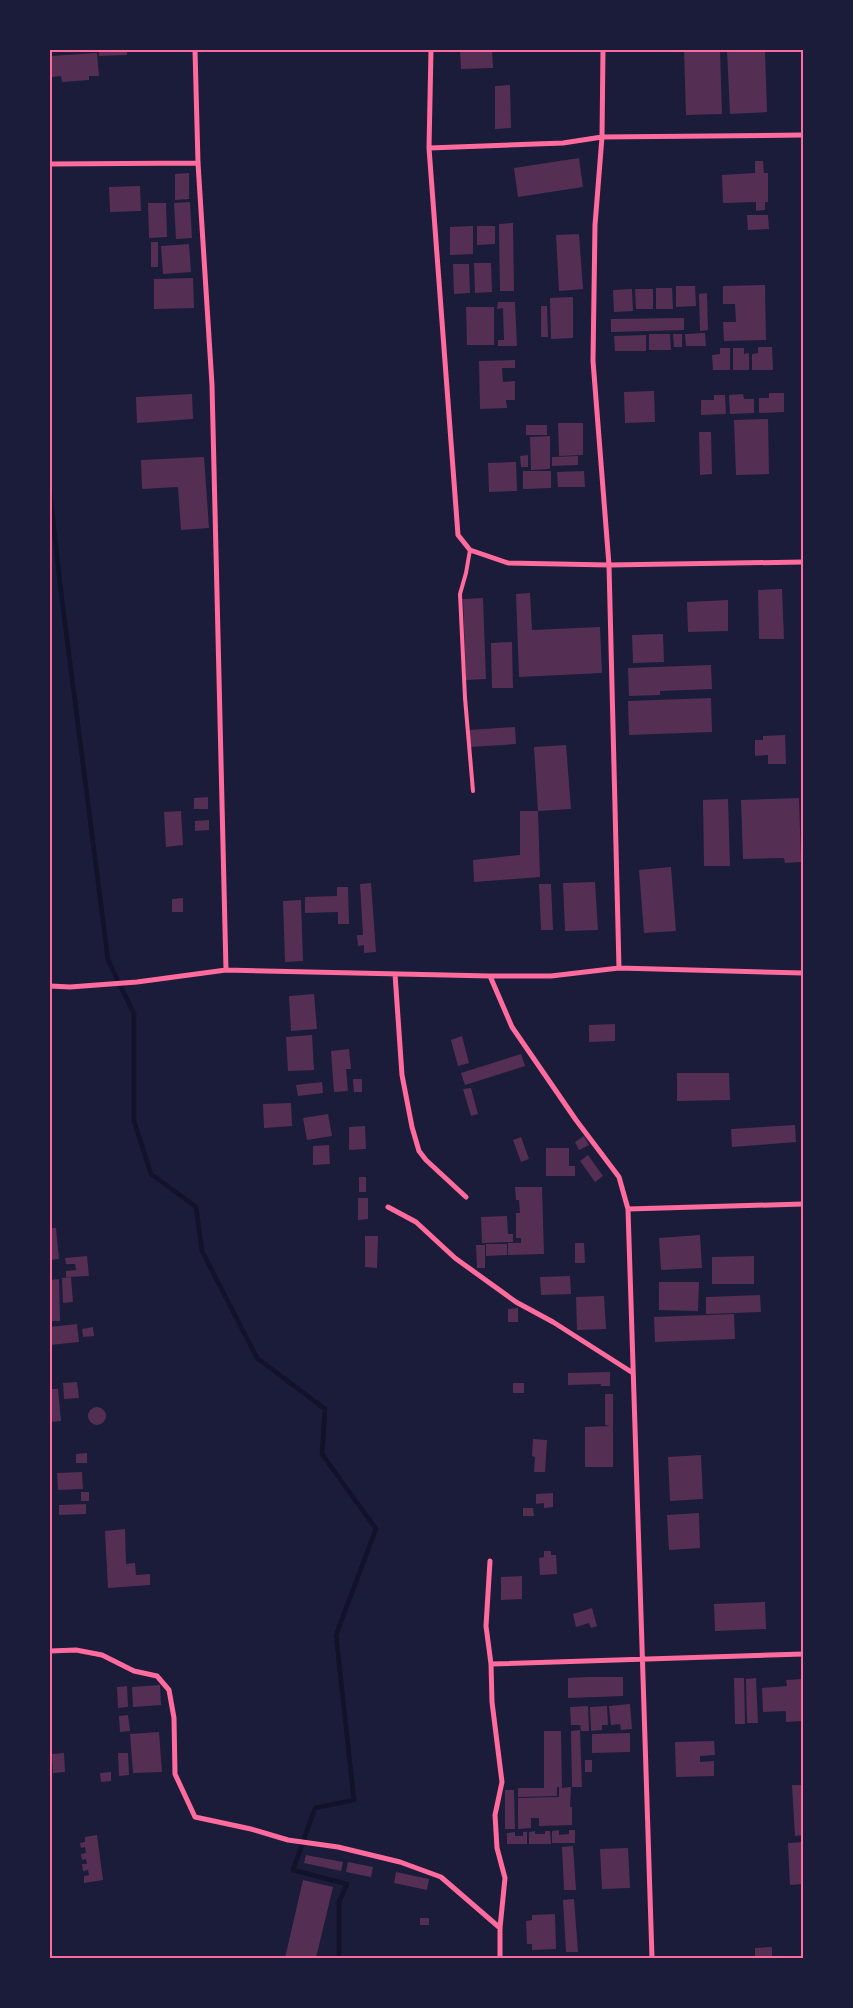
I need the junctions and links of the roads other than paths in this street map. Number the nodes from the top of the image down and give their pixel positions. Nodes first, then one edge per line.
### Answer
1 (195, 50) edge
2 (431, 50) edge
3 (602, 50) edge
4 (803, 135) edge
5 (602, 137) junction
6 (430, 148) junction
7 (198, 163) junction
8 (50, 164) edge
9 (470, 550) junction
10 (803, 562) edge
11 (610, 566) junction
12 (473, 791) dead end
13 (619, 968) junction
14 (226, 970) junction
15 (803, 972) edge
16 (395, 974) junction
17 (490, 976) junction
18 (50, 986) edge
19 (466, 1197) dead end
20 (803, 1204) edge
21 (388, 1207) dead end
22 (628, 1209) junction
23 (633, 1373) junction
24 (490, 1562) dead end
25 (50, 1651) edge
26 (803, 1654) edge
27 (642, 1658) junction
28 (491, 1664) junction
29 (500, 1928) junction
30 (500, 1958) edge
31 (652, 1958) edge

1 - 7 street
2 - 6 street
3 - 5 street
4 - 5 street
5 - 6 street
5 - 11 street
6 - 9 street
7 - 8 street
7 - 14 street
9 - 11 street
9 - 12 lane
10 - 11 street
11 - 13 street
13 - 15 street
13 - 17 street
14 - 16 street
14 - 18 street
16 - 17 street
16 - 19 street
17 - 22 street
20 - 22 street
21 - 23 street
22 - 23 street
23 - 27 street
24 - 28 street
25 - 29 street
26 - 27 street
27 - 28 street
27 - 31 street
28 - 29 street
29 - 30 street

